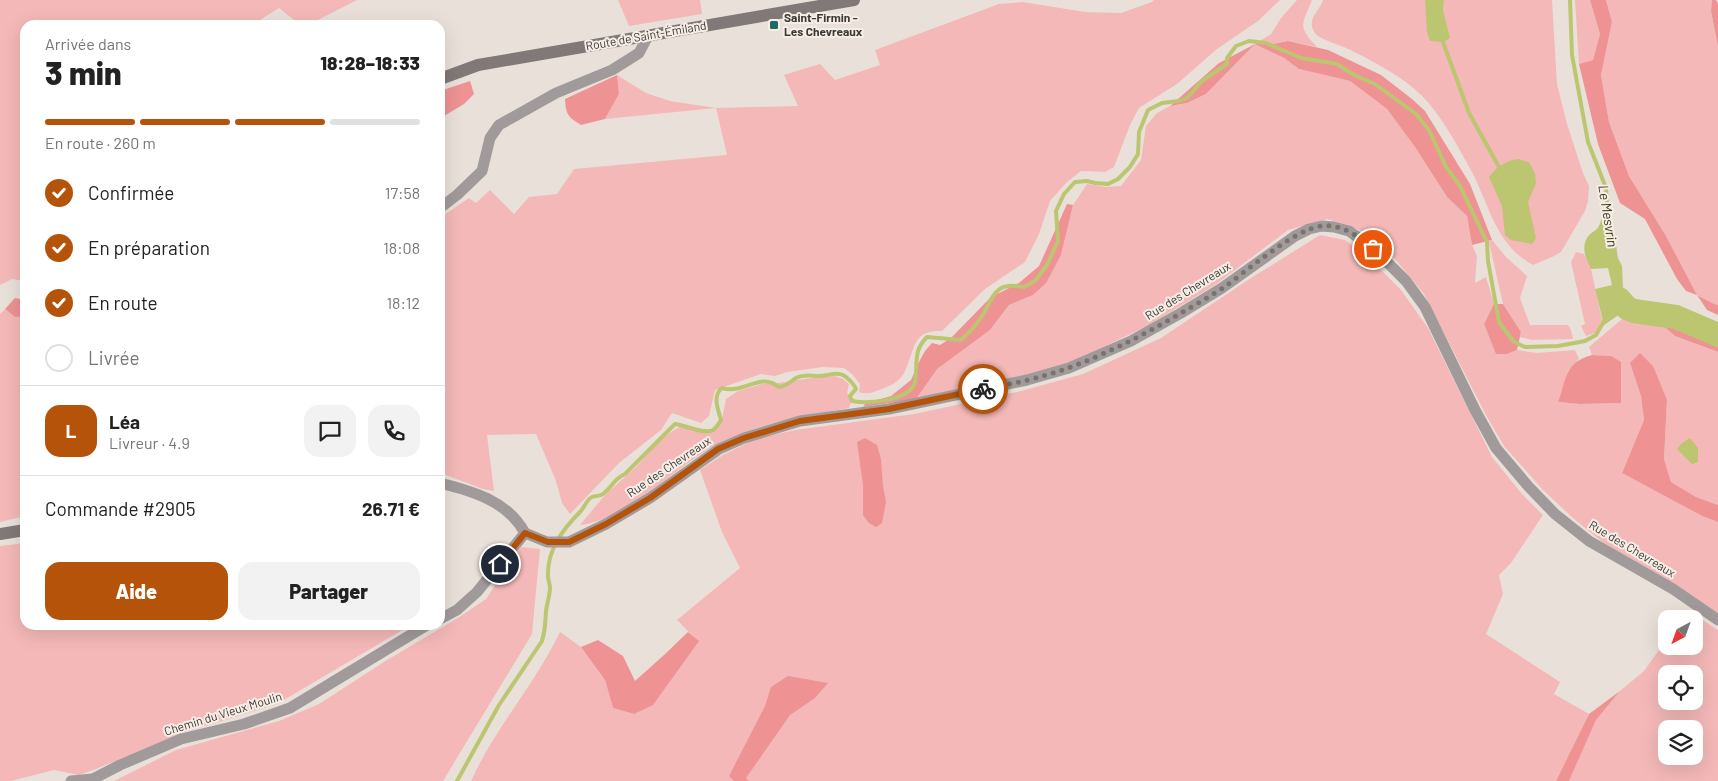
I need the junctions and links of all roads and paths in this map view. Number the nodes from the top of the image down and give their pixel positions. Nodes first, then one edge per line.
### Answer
1 (854, 0) edge
2 (648, 36) junction
3 (445, 77) edge
4 (445, 204) edge
5 (445, 484) edge
6 (20, 531) edge
7 (525, 533) junction
8 (0, 534) edge
9 (445, 616) edge
10 (1718, 620) edge
11 (419, 630) edge
12 (71, 781) edge

1 - 2 main road, Route de Saint-Émiland
2 - 3 main road, Route de Saint-Émiland
2 - 4 street
5 - 7 street
6 - 8 main road
7 - 9 street
7 - 10 street, Rue des Chevreaux
11 - 12 street, Chemin du Vieux Moulin

